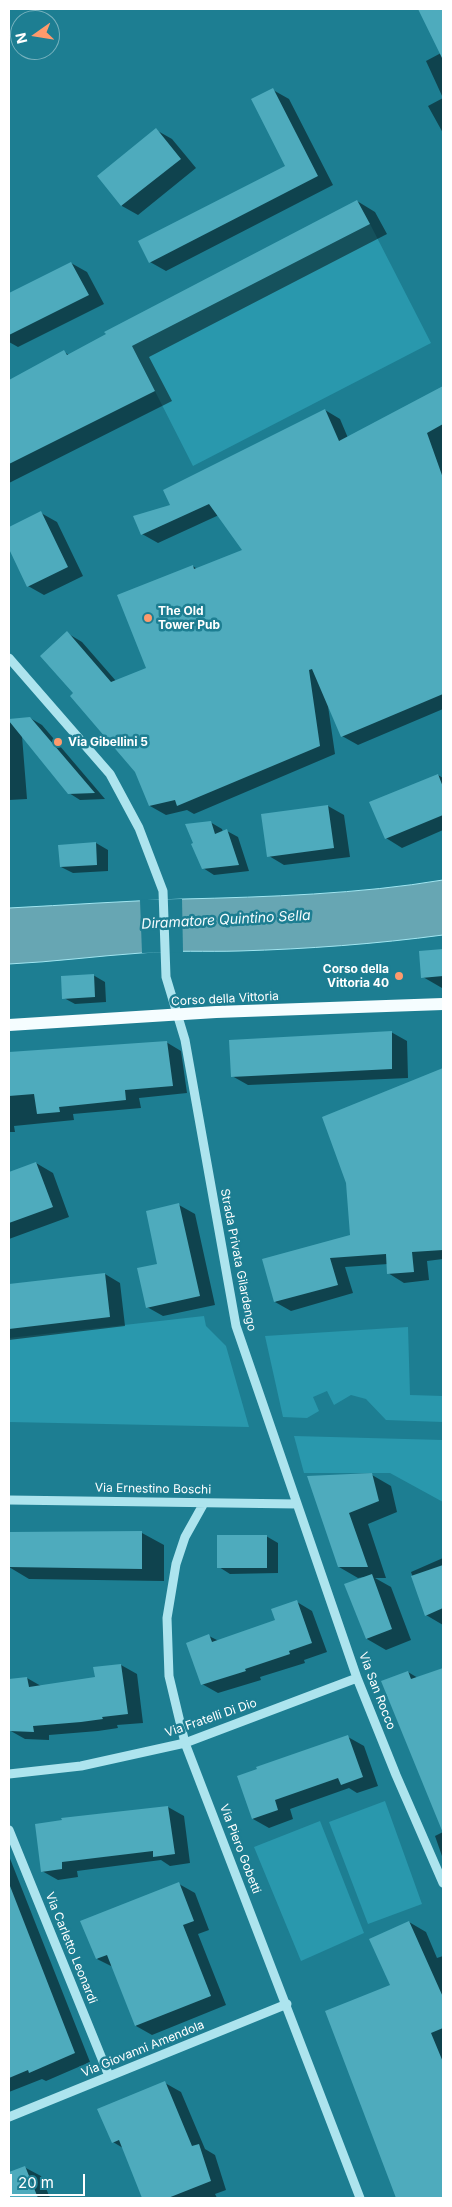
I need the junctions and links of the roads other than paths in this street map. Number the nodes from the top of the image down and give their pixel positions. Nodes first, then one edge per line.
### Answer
1 (9, 659) edge
2 (443, 1004) edge
3 (178, 1016) junction
4 (9, 1025) edge
5 (9, 1500) edge
6 (204, 1502) junction
7 (297, 1504) junction
8 (357, 1678) junction
9 (185, 1743) junction
10 (9, 1774) edge
11 (9, 1830) edge
12 (443, 1883) edge
13 (287, 2004) junction
14 (109, 2076) junction
15 (9, 2117) edge
16 (360, 2198) edge

1 - 3 street, Strada Privata Gilardengo
2 - 3 main road, Corso della Vittoria
3 - 4 main road, Corso della Vittoria
3 - 7 street, Strada Privata Gilardengo
5 - 6 street, Via Ernestino Boschi
6 - 7 street, Via Ernestino Boschi
6 - 9 street, Via Piero Gobetti
7 - 8 street, Via San Rocco
8 - 9 street, Via Fratelli Di Dio
8 - 12 street, Via San Rocco
9 - 10 street, Via Fratelli Di Dio
9 - 13 street, Via Piero Gobetti
11 - 14 street, Via Carletto Leonardi
13 - 14 street, Via Giovanni Amendola
13 - 16 street, Via Piero Gobetti
14 - 15 street, Via Giovanni Amendola

